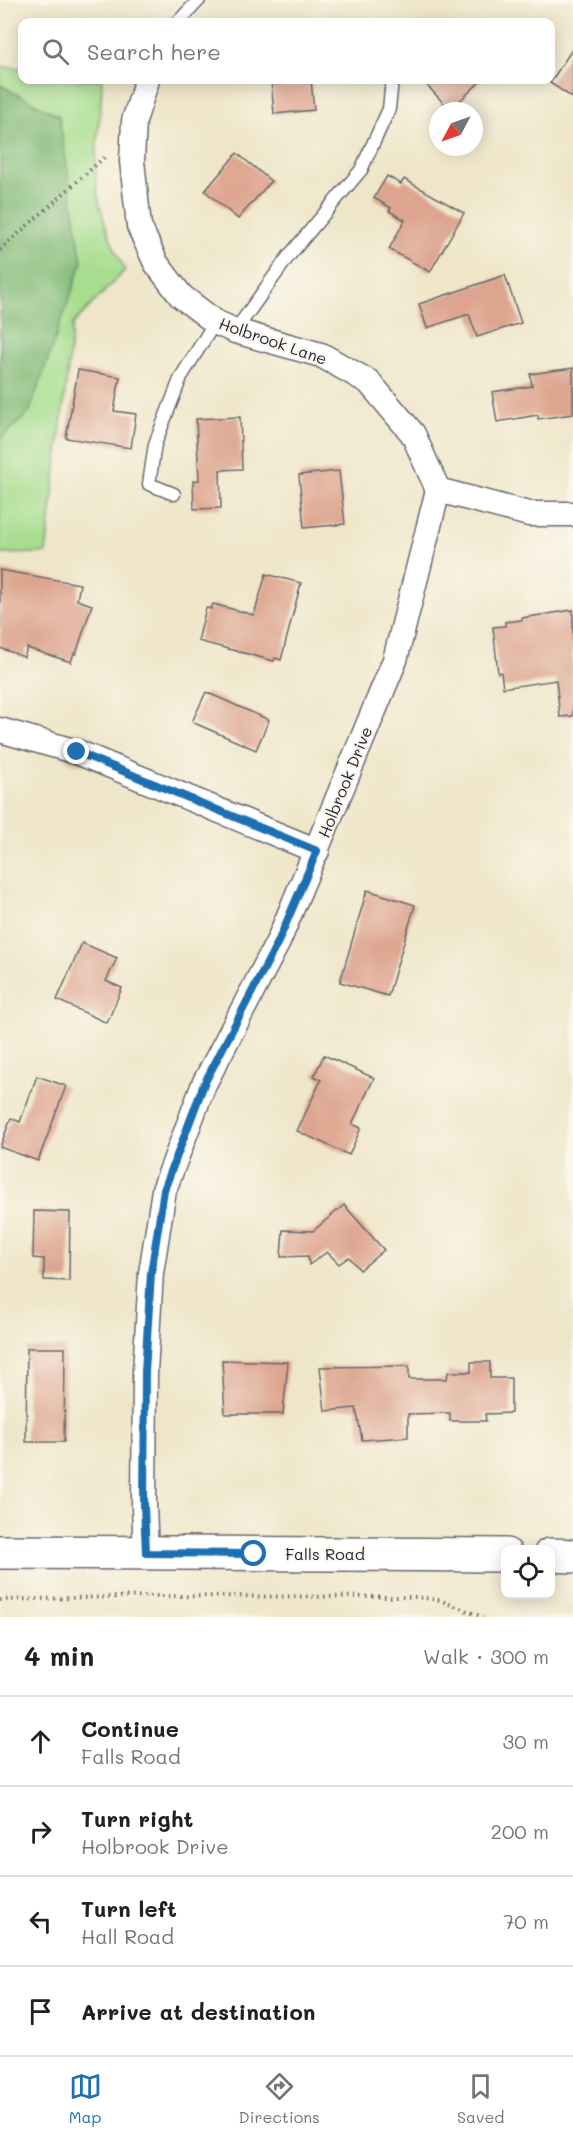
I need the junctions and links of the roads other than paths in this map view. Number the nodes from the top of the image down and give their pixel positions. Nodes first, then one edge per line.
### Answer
1 (199, 0) edge
2 (181, 18) edge
3 (146, 84) edge
4 (392, 84) edge
5 (225, 326) junction
6 (438, 490) junction
7 (174, 494) dead end
8 (573, 514) edge
9 (0, 730) edge
10 (317, 851) junction
11 (0, 1552) edge
12 (146, 1553) junction
13 (501, 1555) edge
14 (555, 1556) edge
15 (573, 1556) edge

1 - 2 lane
3 - 5 street, Holbrook Lane
4 - 5 lane
5 - 6 street, Holbrook Lane
5 - 7 lane
6 - 8 street
6 - 10 street, Holbrook Drive
9 - 10 street
10 - 12 street, Holbrook Drive
11 - 12 main road, Falls Road
12 - 13 main road, Falls Road
14 - 15 main road

